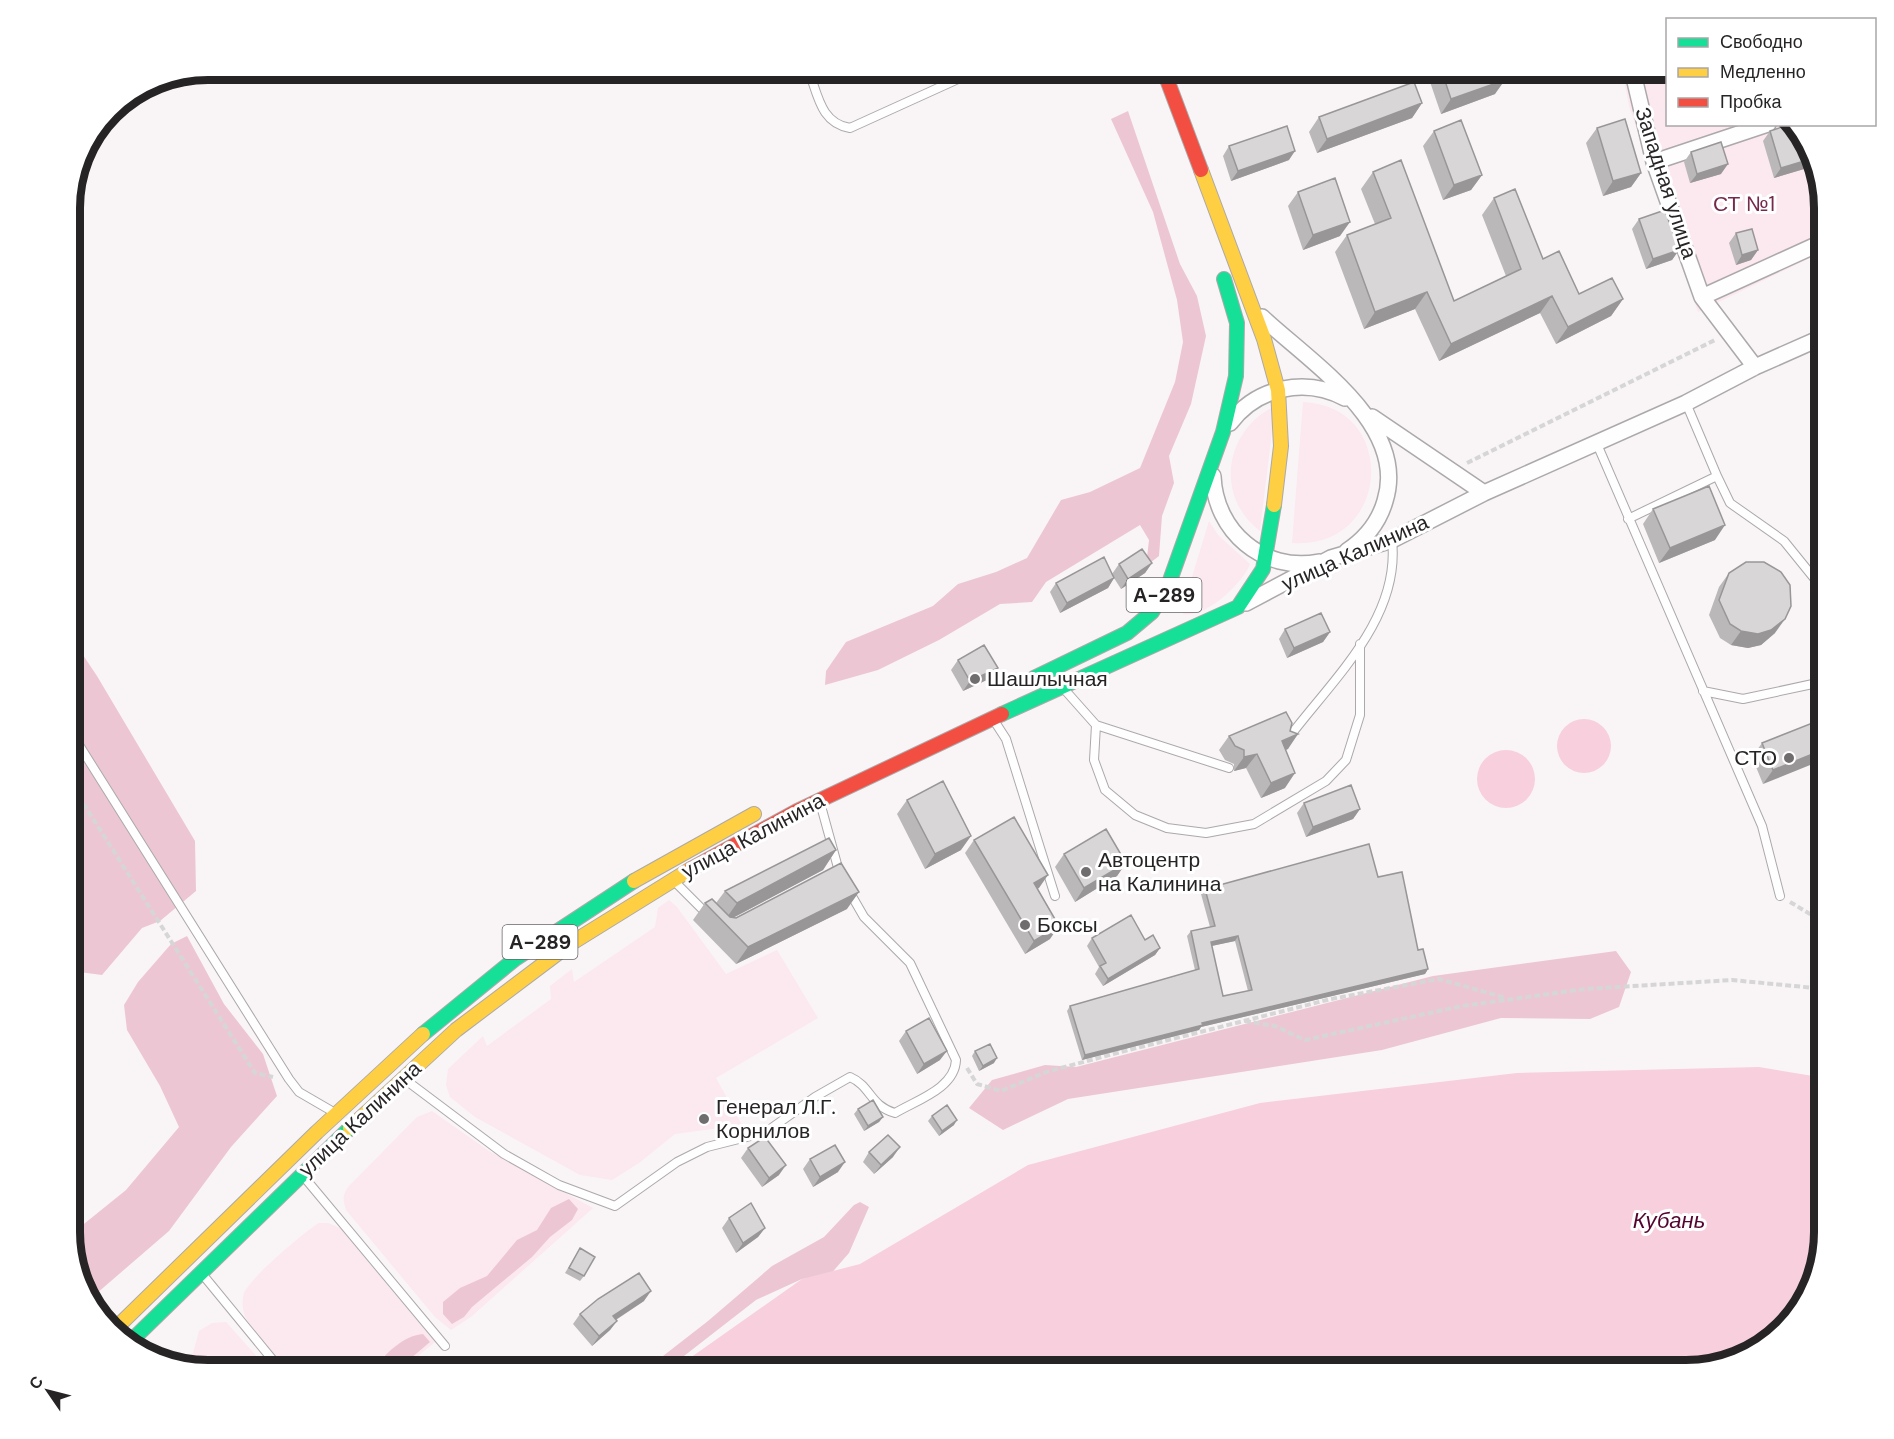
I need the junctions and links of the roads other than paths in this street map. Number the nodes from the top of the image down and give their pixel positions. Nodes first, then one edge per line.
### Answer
1 (812, 80) edge
2 (956, 80) edge
3 (1167, 80) edge
4 (1635, 80) edge
5 (1762, 126) edge
6 (1654, 162) junction
7 (1814, 246) edge
8 (1221, 272) dead end
9 (1702, 297) junction
10 (1253, 309) junction
11 (1814, 341) edge
12 (1755, 368) junction
13 (1278, 390) junction
14 (1686, 403) junction
15 (1359, 408) junction
16 (1220, 440) junction
17 (1597, 444) junction
18 (1213, 464) junction
19 (1717, 476) junction
20 (1484, 493) junction
21 (1628, 519) junction
22 (1392, 540) junction
23 (1267, 557) junction
24 (1331, 558) junction
25 (1814, 578) edge
26 (1238, 607) junction
27 (1360, 645) junction
28 (1814, 684) edge
29 (1018, 686) dead end
30 (1061, 686) junction
31 (1703, 690) junction
32 (993, 718) junction
33 (1096, 725) junction
34 (1285, 743) edge
35 (80, 746) edge
36 (1229, 768) dead end
37 (820, 800) junction
38 (768, 806) dead end
39 (837, 869) junction
40 (827, 874) edge
41 (672, 879) junction
42 (1055, 896) dead end
43 (1780, 896) road end
44 (714, 921) edge
45 (403, 1079) junction
46 (336, 1114) junction
47 (301, 1173) junction
48 (200, 1272) junction
49 (120, 1324) edge
50 (135, 1337) edge
51 (445, 1346) dead end
52 (273, 1360) edge

1 - 2 lane
3 - 10 highway
4 - 6 street, Западная улица
5 - 6 street
6 - 9 street, Западная улица
7 - 9 street
8 - 16 highway
9 - 12 street, Западная улица
10 - 13 highway
10 - 15 street
11 - 12 street, улица Калинина
12 - 14 street, улица Калинина
13 - 15 street, А-289
13 - 16 street, А-289
13 - 23 highway
14 - 17 street, улица Калинина
14 - 19 lane
15 - 20 street
15 - 24 street, А-289
16 - 18 highway, А-289
17 - 20 street, улица Калинина
17 - 21 lane
18 - 23 street
18 - 29 highway, А-289
19 - 21 lane
19 - 25 lane
20 - 22 street, улица Калинина
21 - 31 lane
22 - 24 street, улица Калинина
22 - 27 lane
23 - 24 street
23 - 26 highway
24 - 26 street, улица Калинина / А-289
26 - 30 highway, улица Калинина / А-289
27 - 33 lane
27 - 34 lane
28 - 31 lane
30 - 32 highway, улица Калинина / А-289
30 - 33 lane
31 - 43 lane
32 - 37 highway, улица Калинина / А-289
32 - 42 lane
33 - 36 lane
35 - 46 lane
37 - 39 lane
37 - 41 highway, улица Калинина / А-289
38 - 46 highway, улица Калинина / А-289
39 - 40 lane
39 - 45 lane
41 - 44 lane
41 - 45 highway, улица Калинина / А-289
45 - 47 highway, улица Калинина / А-289
46 - 49 highway, улица Калинина / А-289
47 - 48 highway, улица Калинина / А-289
47 - 51 lane
48 - 50 highway, улица Калинина / А-289
48 - 52 lane

